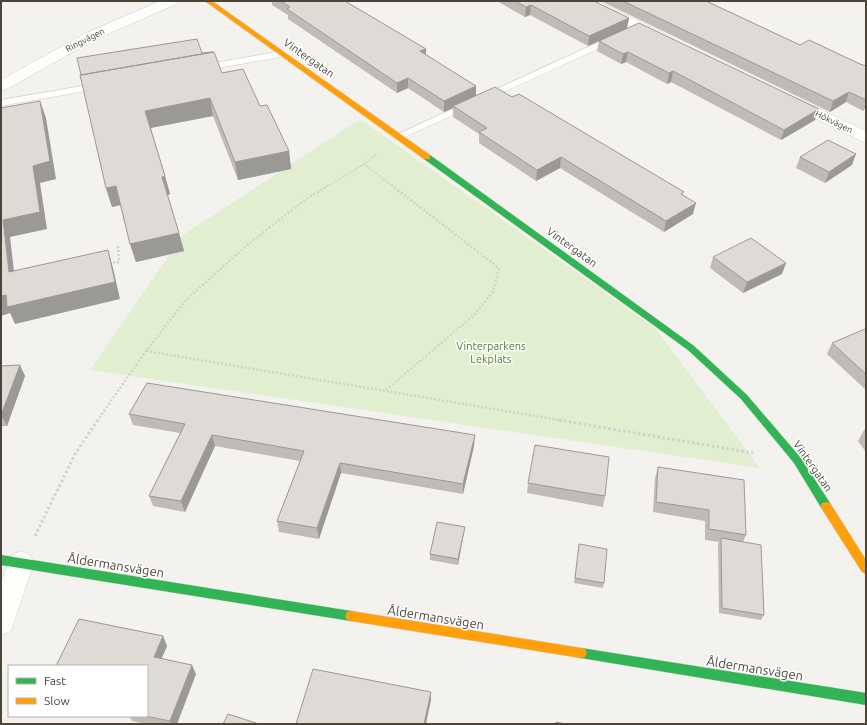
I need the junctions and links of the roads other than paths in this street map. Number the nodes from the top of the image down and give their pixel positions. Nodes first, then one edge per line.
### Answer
1 (172, 1) edge
2 (208, 1) edge
3 (587, 1) edge
4 (639, 27) junction
5 (674, 44) edge
6 (283, 54) junction
7 (189, 70) edge
8 (110, 84) edge
9 (1, 86) edge
10 (781, 96) edge
11 (1, 103) edge
12 (399, 136) junction
13 (866, 138) edge
14 (11, 561) edge
15 (866, 569) edge
16 (1, 622) edge
17 (866, 699) edge

1 - 9 street, Ringvägen
2 - 6 street, Vintergatan
3 - 4 street
4 - 5 street
4 - 12 lane
6 - 7 lane
6 - 12 street, Vintergatan
8 - 11 lane
10 - 13 street, Hökvägen
12 - 15 street, Vintergatan
14 - 16 street
14 - 17 street, Åldermansvägen

